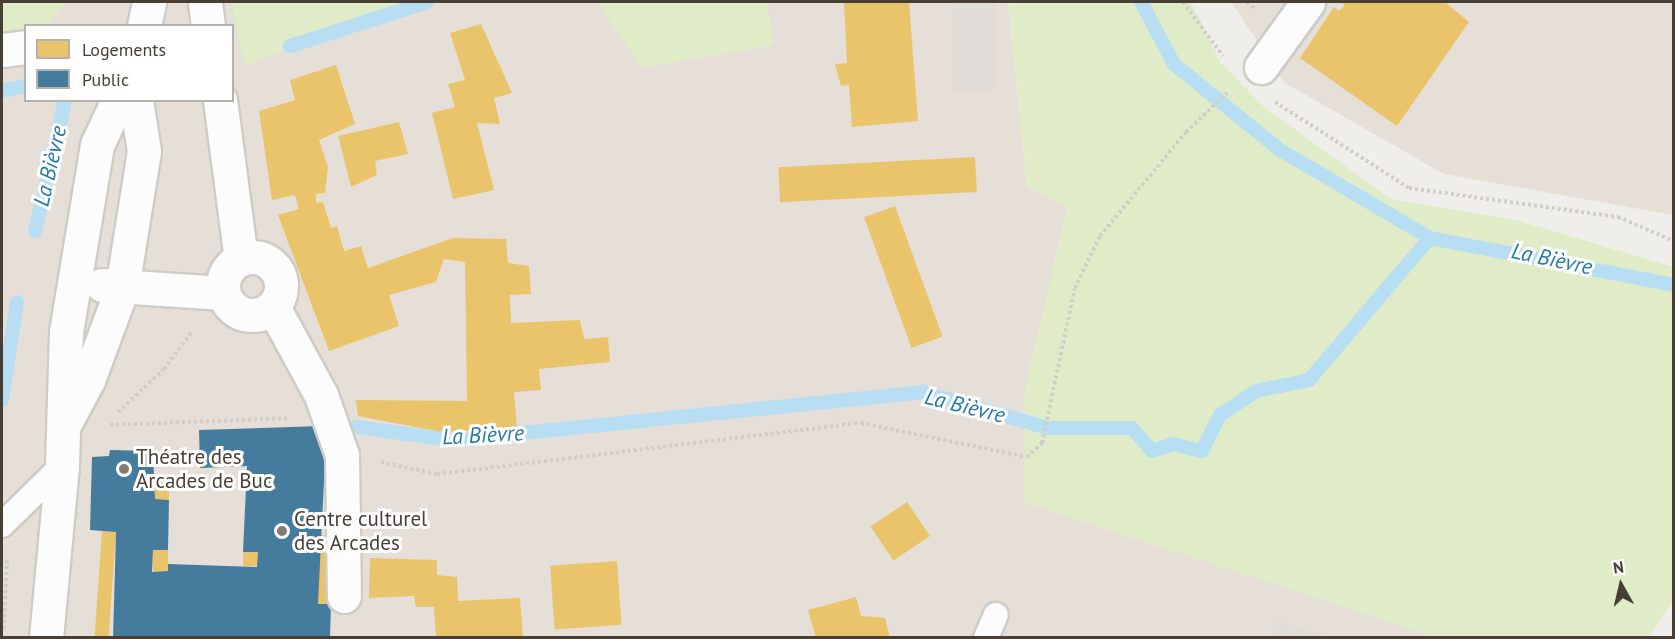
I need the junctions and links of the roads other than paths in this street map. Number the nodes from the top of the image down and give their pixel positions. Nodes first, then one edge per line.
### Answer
1 (149, 2) edge
2 (205, 2) edge
3 (1308, 2) edge
4 (144, 24) edge
5 (208, 24) edge
6 (24, 47) edge
7 (2, 50) edge
8 (1248, 76) road end
9 (117, 102) edge
10 (136, 102) edge
11 (220, 102) edge
12 (240, 259) junction
13 (75, 281) junction
14 (122, 288) junction
15 (225, 297) junction
16 (273, 307) junction
17 (65, 423) junction
18 (62, 466) junction
19 (5, 522) edge
20 (344, 596) dead end
21 (996, 615) dead end
22 (46, 638) edge
23 (986, 638) edge

1 - 4 street
2 - 5 street
3 - 8 street
6 - 7 street
9 - 13 street
10 - 14 street
11 - 12 street
12 - 15 street
12 - 16 street
13 - 14 street
13 - 17 street
14 - 15 street
14 - 17 street
15 - 16 street
16 - 20 street
17 - 18 street
18 - 19 lane
18 - 22 street
21 - 23 lane

